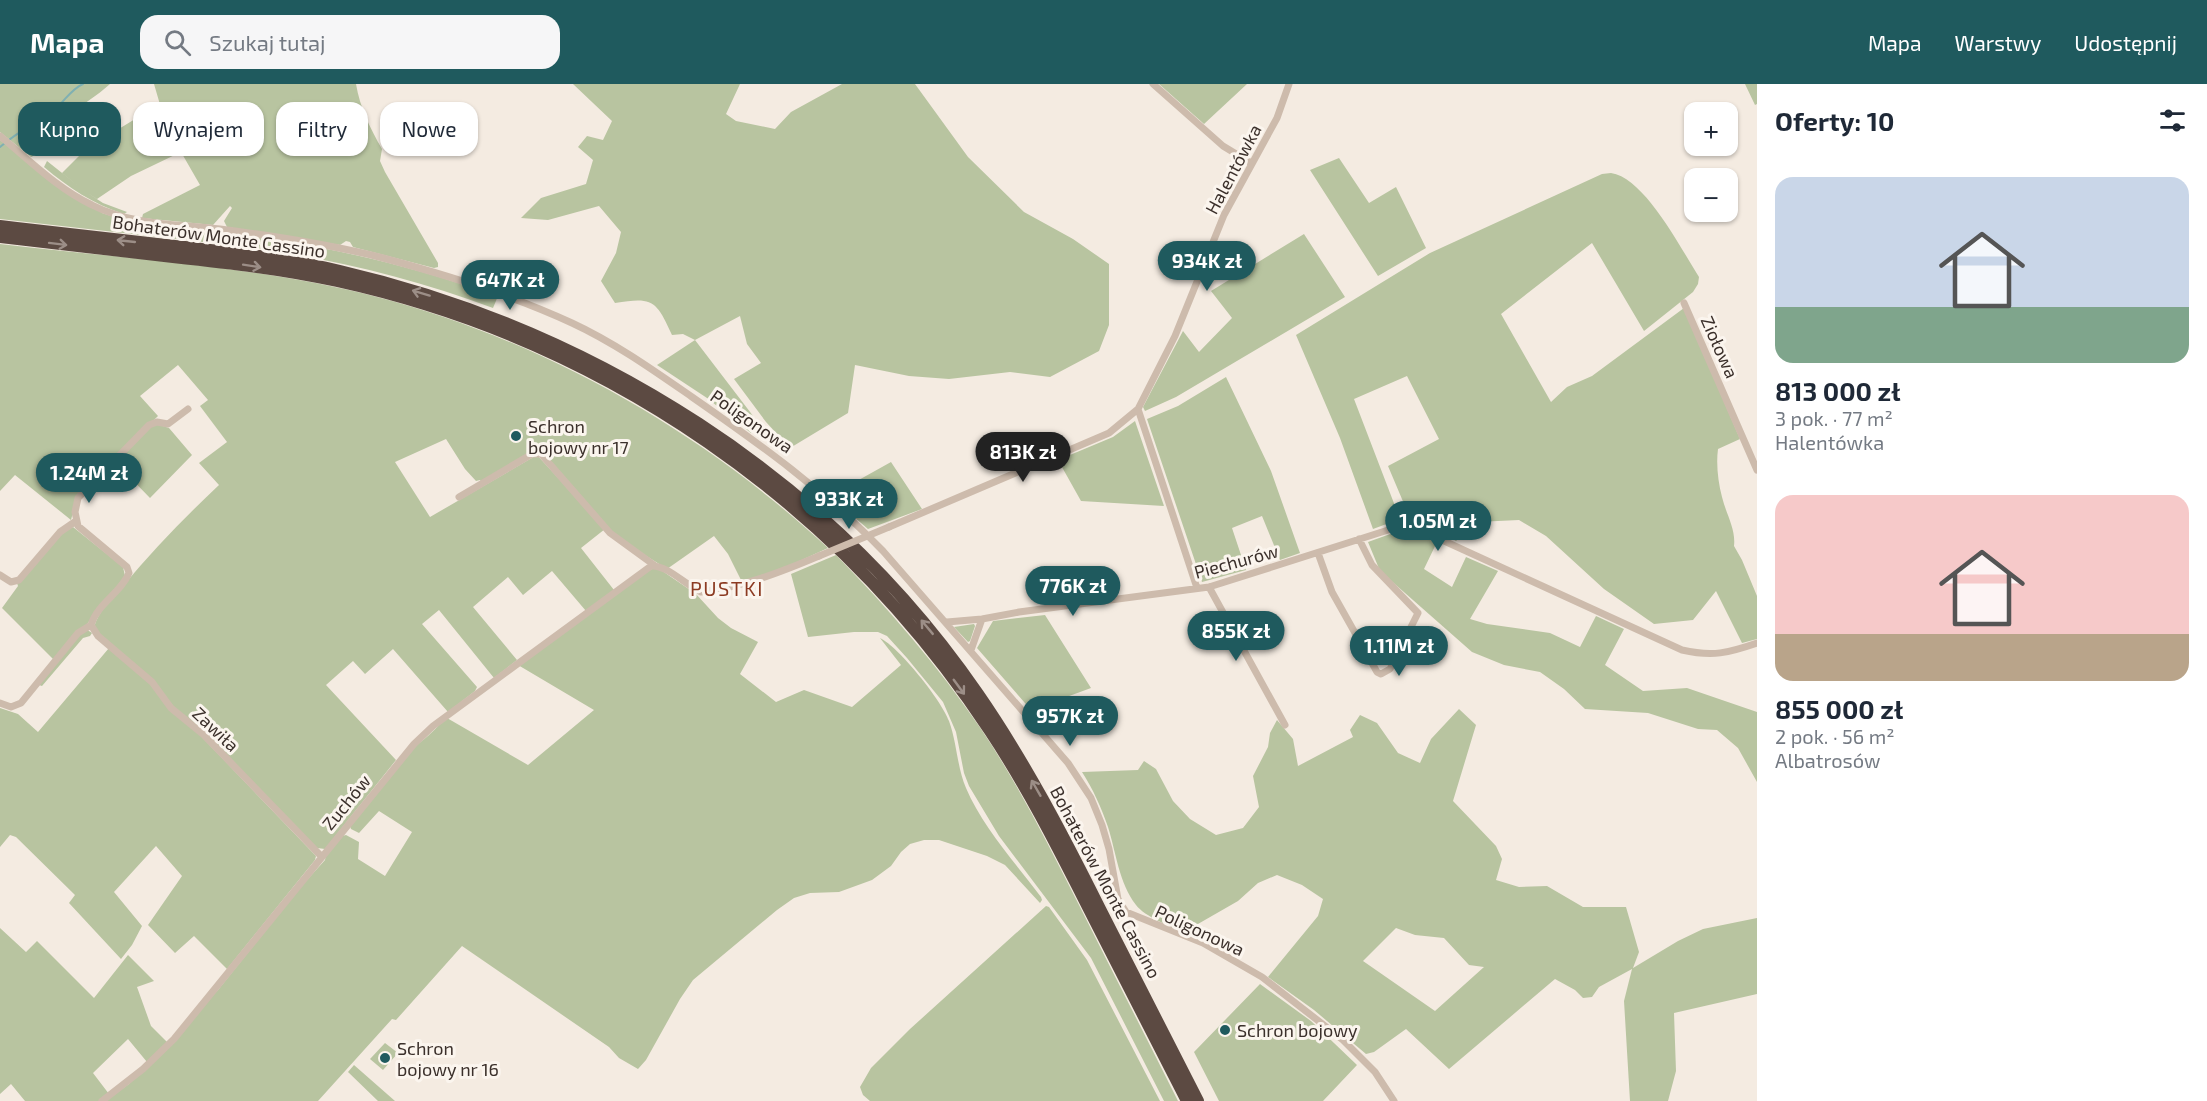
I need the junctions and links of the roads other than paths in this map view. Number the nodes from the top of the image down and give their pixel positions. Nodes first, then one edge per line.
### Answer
1 (1153, 84) edge
2 (1289, 84) edge
3 (1, 137) edge
4 (1251, 163) junction
5 (0, 226) edge
6 (0, 237) edge
7 (1684, 303) dead end
8 (188, 409) dead end
9 (1138, 409) junction
10 (1757, 470) edge
11 (459, 497) dead end
12 (76, 521) junction
13 (1359, 539) junction
14 (1318, 553) junction
15 (654, 565) junction
16 (0, 575) edge
17 (1209, 587) junction
18 (1197, 588) junction
19 (982, 619) junction
20 (946, 622) junction
21 (91, 625) junction
22 (1757, 643) edge
23 (970, 650) junction
24 (0, 703) edge
25 (1285, 725) dead end
26 (321, 856) junction
27 (102, 1101) edge
28 (1187, 1101) edge
29 (1198, 1101) edge
30 (1394, 1101) edge

1 - 4 street
2 - 4 street, Halentówka
3 - 20 street, Poligonowa
4 - 9 street, Halentówka
29 -> 5 highway, Bohaterów Monte Cassino
6 -> 28 highway, Bohaterów Monte Cassino
7 - 10 street, Ziołowa
8 - 12 street
9 - 15 street, Halentówka, bridge
9 - 18 street
11 - 15 street
12 - 16 street
12 - 21 street
13 - 14 street, Piechurów
13 - 14 street
13 - 22 street, Piechurów
14 - 17 street, Piechurów
15 - 26 street, Zuchów
17 - 18 street, Piechurów
17 - 25 street
18 - 19 street, Piechurów
19 - 20 street, Piechurów
19 - 23 street
20 - 23 street, Poligonowa
21 - 24 street
21 - 26 street, Zawiła
23 - 30 street, Poligonowa
26 - 27 street, Zuchów

